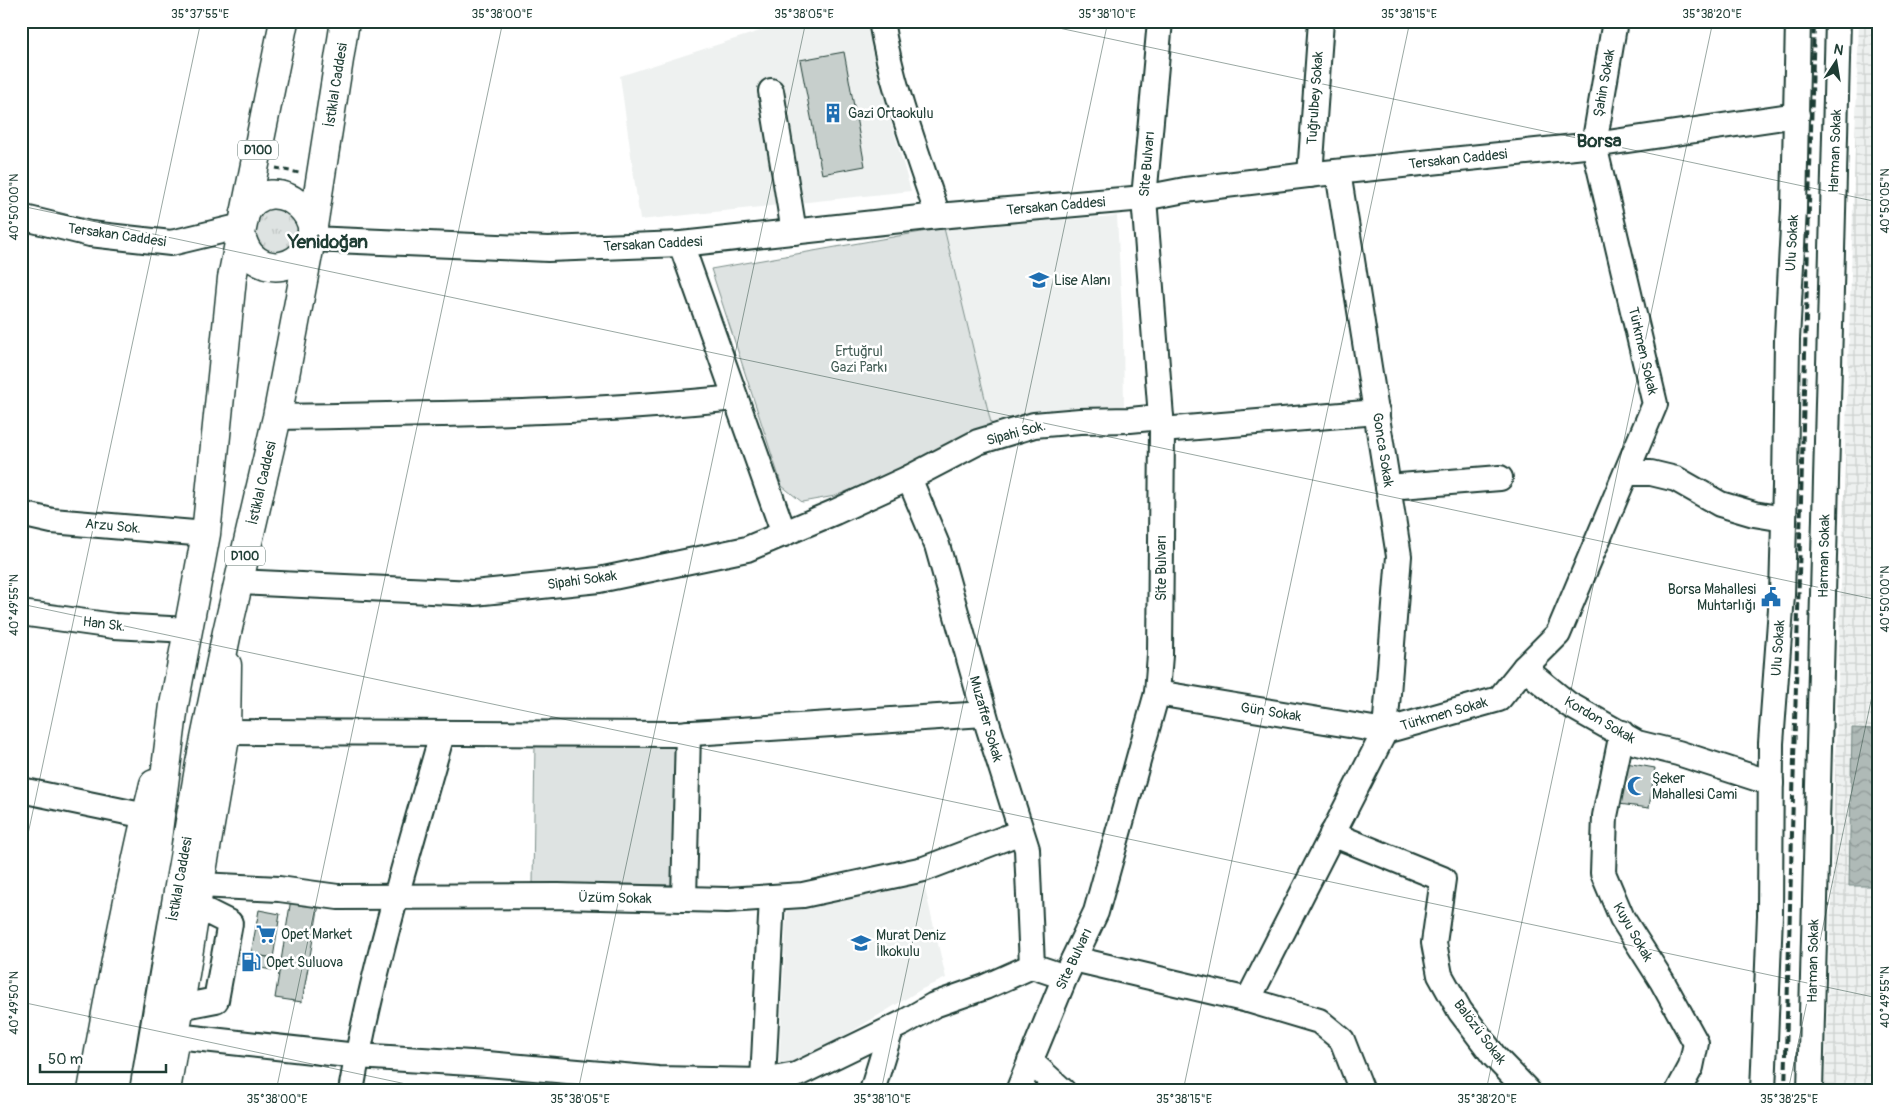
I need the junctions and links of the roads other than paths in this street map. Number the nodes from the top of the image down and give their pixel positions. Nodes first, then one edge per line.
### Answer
1 (284, 21) edge
2 (346, 21) edge
3 (881, 21) edge
4 (1160, 21) edge
5 (1321, 21) edge
6 (1615, 21) edge
7 (1798, 21) edge
8 (1838, 21) edge
9 (772, 91) dead end
10 (1797, 115) junction
11 (1594, 144) junction
12 (1338, 172) junction
13 (1310, 175) junction
14 (1144, 198) junction
15 (938, 216) junction
16 (21, 217) edge
17 (243, 225) junction
18 (794, 232) junction
19 (311, 239) junction
20 (681, 244) junction
21 (735, 398) junction
22 (1377, 412) junction
23 (277, 417) junction
24 (1161, 424) junction
25 (1627, 473) junction
26 (909, 478) junction
27 (1500, 478) dead end
28 (1388, 487) junction
29 (21, 514) edge
30 (1784, 519) junction
31 (206, 534) junction
32 (784, 534) junction
33 (239, 582) junction
34 (21, 613) edge
35 (188, 630) junction
36 (228, 632) junction
37 (1524, 668) junction
38 (1158, 693) junction
39 (174, 705) junction
40 (984, 714) junction
41 (1385, 731) junction
42 (226, 732) junction
43 (688, 733) junction
44 (1622, 733) junction
45 (442, 734) junction
46 (1771, 783) junction
47 (21, 790) edge
48 (146, 816) junction
49 (1021, 832) junction
50 (1332, 834) junction
51 (198, 896) junction
52 (772, 897) junction
53 (396, 898) junction
54 (684, 899) junction
55 (1032, 966) junction
56 (1070, 968) junction
57 (1248, 1000) junction
58 (180, 1006) junction
59 (891, 1029) junction
60 (176, 1036) junction
61 (357, 1056) junction
62 (1030, 1061) junction
63 (763, 1081) junction
64 (92, 1091) edge
65 (114, 1091) edge
66 (144, 1091) edge
67 (166, 1091) edge
68 (350, 1091) edge
69 (872, 1091) edge
70 (1018, 1091) edge
71 (1063, 1091) edge
72 (1362, 1091) edge
73 (1528, 1091) edge
74 (1678, 1091) edge
75 (1763, 1091) edge
76 (1810, 1091) edge

1 - 17 main road, İstiklal Caddesi / D100
2 - 19 main road, İstiklal Caddesi / D100
3 - 15 street
4 - 14 street, Site Bulvarı
5 - 13 street, Tuğrulbey Sokak
6 - 11 street, Şahin Sokak
7 - 10 street, Ulu Sokak
8 - 76 street, Harman Sokak
9 - 18 street
10 - 11 street, Tersakan Caddesi
10 - 30 street, Ulu Sokak
11 - 12 street, Tersakan Caddesi
11 - 25 street, Türkmen Sokak
12 - 13 street, Tersakan Caddesi
12 - 22 street, Gonca Sokak
13 - 14 street, Tersakan Caddesi
14 - 15 street, Tersakan Caddesi
14 - 24 street, Site Bulvarı
15 - 18 street, Tersakan Caddesi
16 - 17 street, Tersakan Caddesi
17 - 19 main road
17 - 19 main road
17 - 31 main road, İstiklal Caddesi / D100
18 - 20 street, Tersakan Caddesi
19 - 20 street, Tersakan Caddesi
19 - 23 main road, İstiklal Caddesi / D100
20 - 21 street
21 - 23 street
21 - 32 street
22 - 24 street, Sipahi Sok.
22 - 28 street, Gonca Sokak
23 - 33 main road, İstiklal Caddesi / D100
24 - 26 street, Sipahi Sok.
24 - 38 street, Site Bulvarı
25 - 30 street
25 - 37 street, Türkmen Sokak
26 - 32 street, Sipahi Sokak
26 - 40 street, Muzaffer Sokak
27 - 28 street
28 - 41 street, Gonca Sokak
29 - 31 street, Arzu Sok.
30 - 46 street, Ulu Sokak
31 - 35 main road, İstiklal Caddesi / D100
32 - 33 street, Sipahi Sokak
33 - 36 main road, İstiklal Caddesi / D100
34 - 35 street, Han Sk.
35 - 39 main road, İstiklal Caddesi / D100
36 - 42 main road
36 - 66 main road, İstiklal Caddesi / D100
37 - 41 street, Türkmen Sokak
37 - 44 street, Kordon Sokak
38 - 41 street, Gün Sokak
38 - 56 street, Site Bulvarı
39 - 48 main road
39 - 65 main road, İstiklal Caddesi / D100
40 - 43 street
40 - 49 street, Muzaffer Sokak
41 - 50 street, Türkmen Sokak
42 - 45 street
42 - 51 main road
43 - 45 street
43 - 54 street
44 - 46 street, Kordon Sokak
44 - 74 street, Kuyu Sokak
45 - 53 street
46 - 75 street, Ulu Sokak
47 - 48 street
48 - 64 main road
49 - 52 street, Üzüm Sokak
49 - 55 street, Muzaffer Sokak
50 - 57 street, Türkmen Sokak
50 - 73 street, Balözü Sokak
51 - 53 street, Üzüm Sokak
51 - 58 main road
51 - 58 street
52 - 54 street, Üzüm Sokak
52 - 63 street
53 - 54 street, Üzüm Sokak
53 - 61 street
55 - 56 street
55 - 59 street
56 - 57 street
56 - 62 street, Site Bulvarı
57 - 72 street
58 - 60 main road
59 - 63 street
59 - 69 street
60 - 61 street
60 - 67 main road
61 - 63 street
61 - 68 street
62 - 70 street, Site Bulvarı
62 - 71 street

